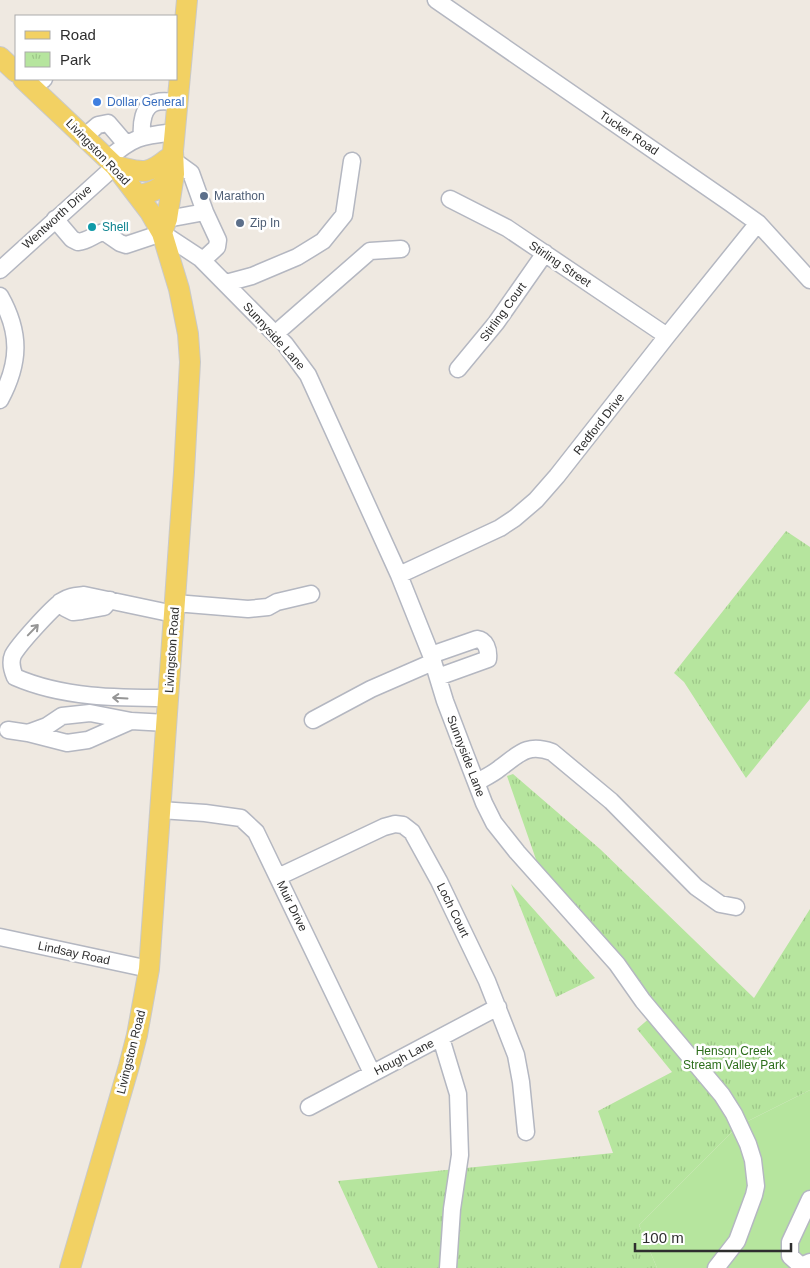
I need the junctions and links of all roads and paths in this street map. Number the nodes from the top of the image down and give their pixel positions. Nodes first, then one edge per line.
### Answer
1 (187, 0) edge
2 (436, 0) edge
3 (0, 58) edge
4 (178, 65) edge
5 (15, 71) edge
6 (176, 80) edge
7 (33, 82) edge
8 (178, 102) junction
9 (85, 136) junction
10 (142, 137) junction
11 (126, 144) junction
12 (173, 157) junction
13 (352, 161) dead end
14 (112, 162) junction
15 (138, 195) junction
16 (450, 199) dead end
17 (205, 212) junction
18 (55, 219) junction
19 (758, 223) junction
20 (164, 226) junction
21 (401, 249) dead end
22 (545, 253) junction
23 (203, 260) junction
24 (0, 270) edge
25 (810, 280) edge
26 (226, 283) junction
27 (0, 296) edge
28 (276, 334) junction
29 (666, 336) junction
30 (458, 368) dead end
31 (0, 400) edge
32 (399, 575) junction
33 (311, 594) dead end
34 (175, 609) junction
35 (434, 665) junction
36 (168, 698) junction
37 (131, 720) junction
38 (313, 720) dead end
39 (166, 723) junction
40 (8, 730) dead end
41 (28, 733) junction
42 (476, 782) junction
43 (160, 810) junction
44 (278, 878) junction
45 (736, 907) dead end
46 (0, 937) edge
47 (149, 969) junction
48 (498, 1007) junction
49 (441, 1038) junction
50 (372, 1073) junction
51 (309, 1107) dead end
52 (526, 1132) dead end
53 (810, 1199) edge
54 (804, 1265) edge
55 (70, 1268) edge
56 (448, 1268) edge
57 (716, 1268) edge

1 - 4 main road
2 - 19 street, Tucker Road
3 - 5 main road
6 - 8 main road
7 - 9 main road, Livingston Road
8 - 10 street
8 - 12 main road
9 - 11 street
9 - 14 main road, Livingston Road
10 - 11 street, Wentworth Drive
10 - 12 street, Wentworth Drive
11 - 14 street, Wentworth Drive
12 - 14 main road
12 - 15 main road
12 - 17 street
12 - 20 main road
13 - 26 street
14 - 15 main road, Livingston Road
14 - 18 street, Wentworth Drive
15 - 20 main road, Livingston Road
16 - 22 street, Stirling Street
17 - 20 street
17 - 23 street
18 - 20 street
18 - 24 street, Wentworth Drive
19 - 25 street, Tucker Road
19 - 29 street, Redford Drive
20 - 23 street, Sunnyside Lane
20 - 34 main road, Livingston Road
21 - 28 street
22 - 29 street, Stirling Street
22 - 30 street, Stirling Court
23 - 26 street, Sunnyside Lane
26 - 28 street, Sunnyside Lane
27 - 31 street
28 - 32 street, Sunnyside Lane
29 - 32 street, Redford Drive
32 - 35 street, Sunnyside Lane
33 - 34 street
34 - 36 main road, Livingston Road
36 -> 34 street
35 - 38 street
35 - 42 street, Sunnyside Lane
36 - 39 main road, Livingston Road
37 - 39 street
37 - 41 street
37 - 41 street
39 - 43 main road, Livingston Road
40 - 41 street
42 - 45 street
42 - 57 street, Sunnyside Lane
43 - 44 street, Muir Drive
43 - 47 main road, Livingston Road
44 - 48 street, Loch Court
44 - 50 street, Muir Drive
46 - 47 street, Lindsay Road
47 - 55 main road, Livingston Road
48 - 49 street, Hough Lane
48 - 52 street, Loch Court
49 - 50 street, Hough Lane
49 - 56 street
50 - 51 street, Hough Lane
53 - 54 street

